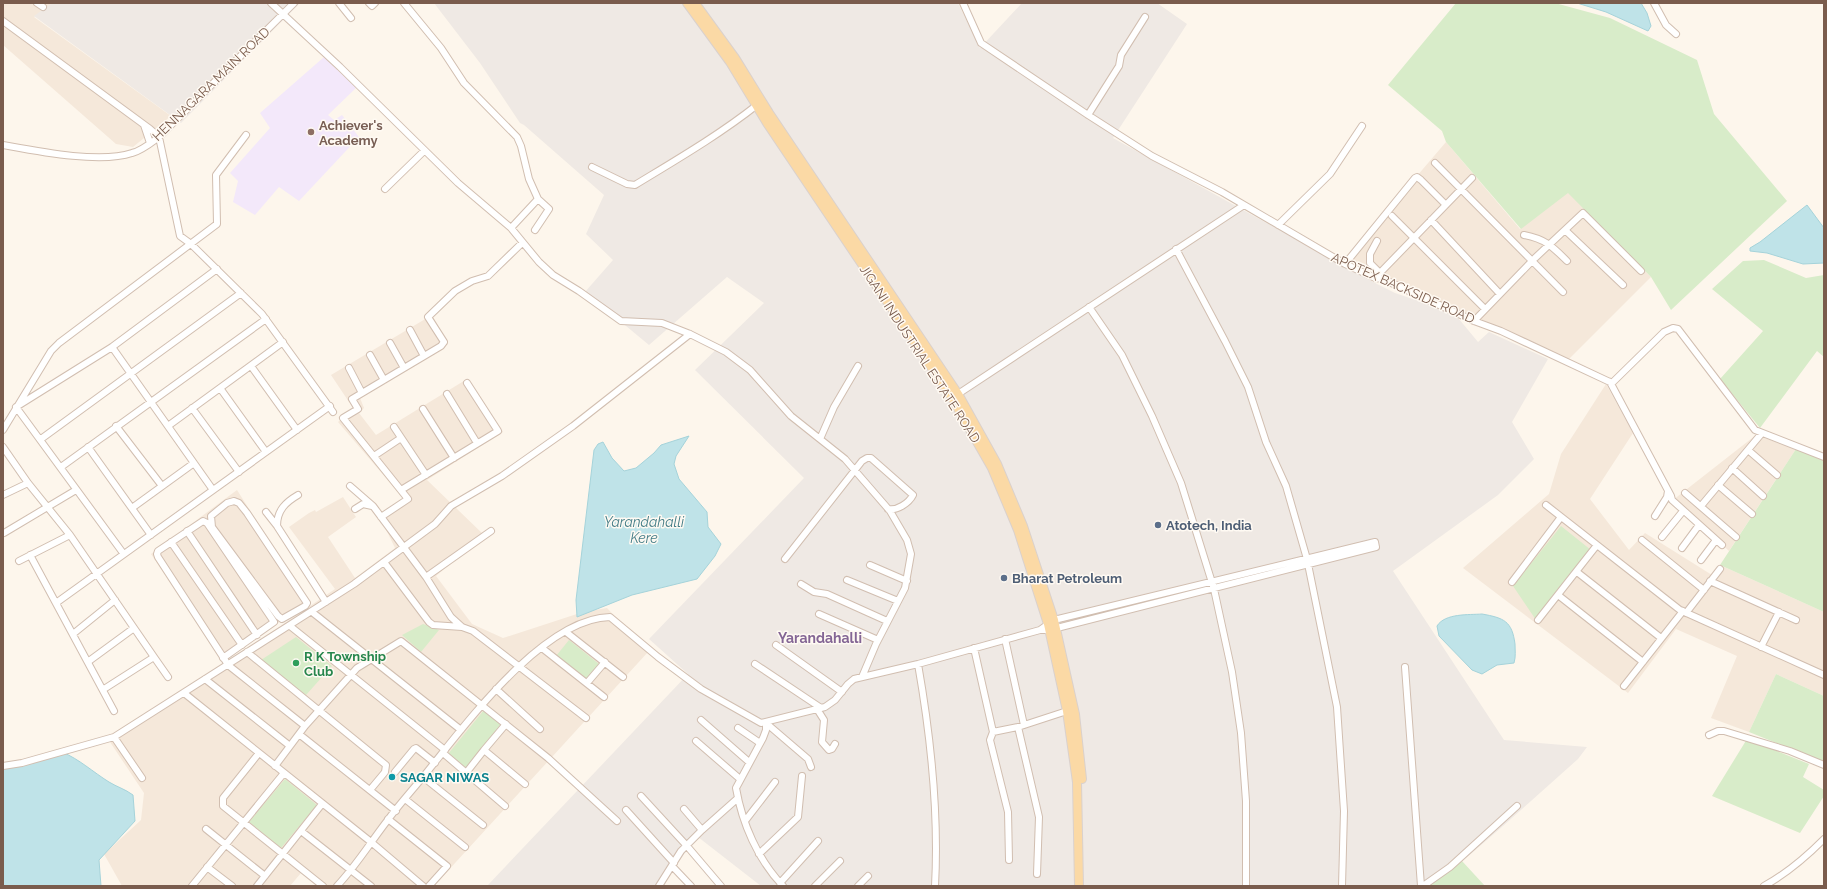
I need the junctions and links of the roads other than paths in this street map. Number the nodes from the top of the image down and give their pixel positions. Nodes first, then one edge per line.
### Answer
1 (37, 3) edge
2 (271, 3) edge
3 (294, 3) edge
4 (339, 3) edge
5 (369, 3) edge
6 (375, 3) edge
7 (404, 3) edge
8 (687, 3) edge
9 (695, 3) edge
10 (963, 3) edge
11 (1654, 3) edge
12 (42, 7) dead end
13 (283, 14) junction
14 (1145, 17) dead end
15 (351, 18) dead end
16 (3, 21) edge
17 (1676, 34) dead end
18 (757, 105) junction
19 (1088, 115) junction
20 (144, 125) junction
21 (1362, 126) dead end
22 (246, 135) dead end
23 (159, 137) junction
24 (150, 143) junction
25 (3, 145) edge
26 (424, 151) junction
27 (1435, 163) dead end
28 (592, 167) dead end
29 (1472, 178) dead end
30 (385, 189) dead end
31 (1461, 189) junction
32 (538, 198) junction
33 (1244, 205) junction
34 (1446, 205) junction
35 (1392, 216) dead end
36 (1431, 220) junction
37 (1278, 225) junction
38 (511, 228) junction
39 (535, 230) dead end
40 (1565, 230) junction
41 (1524, 235) dead end
42 (1414, 238) junction
43 (1376, 240) dead end
44 (522, 243) junction
45 (191, 244) junction
46 (1550, 244) junction
47 (1176, 250) junction
48 (1533, 261) junction
49 (1567, 261) dead end
50 (1345, 264) junction
51 (217, 269) junction
52 (1642, 271) dead end
53 (1377, 276) junction
54 (1623, 285) dead end
55 (1563, 292) dead end
56 (241, 294) junction
57 (1500, 294) junction
58 (1089, 307) junction
59 (1485, 309) junction
60 (266, 319) junction
61 (1474, 321) junction
62 (410, 330) dead end
63 (690, 334) junction
64 (283, 342) junction
65 (390, 343) dead end
66 (112, 347) junction
67 (370, 355) dead end
68 (424, 356) junction
69 (251, 366) junction
70 (858, 366) dead end
71 (350, 368) dead end
72 (404, 368) junction
73 (132, 374) junction
74 (384, 380) junction
75 (1611, 382) junction
76 (467, 383) dead end
77 (220, 388) junction
78 (362, 393) junction
79 (447, 394) dead end
80 (955, 396) junction
81 (151, 402) junction
82 (16, 408) junction
83 (192, 408) junction
84 (423, 409) dead end
85 (116, 426) junction
86 (168, 426) junction
87 (394, 427) dead end
88 (3, 430) edge
89 (297, 430) junction
90 (1762, 433) junction
91 (401, 438) junction
92 (41, 439) junction
93 (820, 439) junction
94 (478, 443) junction
95 (3, 447) edge
96 (88, 447) junction
97 (1748, 450) junction
98 (266, 452) junction
99 (374, 456) junction
100 (1824, 457) edge
101 (454, 458) junction
102 (194, 463) junction
103 (61, 467) junction
104 (1732, 468) junction
105 (855, 470) junction
106 (239, 472) junction
107 (426, 475) junction
108 (1777, 475) dead end
109 (28, 483) junction
110 (1718, 485) junction
111 (162, 486) junction
112 (350, 486) dead end
113 (76, 490) junction
114 (213, 490) junction
115 (401, 490) junction
116 (1668, 491) junction
117 (1685, 493) dead end
118 (298, 495) dead end
119 (3, 496) edge
120 (1763, 496) dead end
121 (1546, 505) dead end
122 (373, 506) junction
123 (1701, 506) junction
124 (47, 507) junction
125 (132, 508) junction
126 (355, 509) dead end
127 (888, 509) junction
128 (1683, 511) junction
129 (266, 512) dead end
130 (1752, 514) dead end
131 (1655, 516) dead end
132 (381, 517) junction
133 (1562, 517) junction
134 (1698, 525) junction
135 (277, 526) junction
136 (491, 531) dead end
137 (187, 532) junction
138 (4, 533) dead end
139 (70, 535) junction
140 (151, 535) junction
141 (1662, 537) dead end
142 (1736, 537) dead end
143 (1642, 540) dead end
144 (1716, 540) junction
145 (171, 542) junction
146 (1376, 544) dead end
147 (1597, 545) junction
148 (1722, 545) dead end
149 (404, 548) junction
150 (1682, 548) dead end
151 (123, 553) junction
152 (30, 555) junction
153 (785, 559) dead end
154 (1701, 560) dead end
155 (19, 561) dead end
156 (384, 562) junction
157 (1307, 562) junction
158 (870, 565) dead end
159 (1720, 569) dead end
160 (1577, 572) junction
161 (96, 574) junction
162 (426, 577) junction
163 (847, 580) dead end
164 (907, 581) junction
165 (1710, 581) junction
166 (1212, 582) junction
167 (1512, 582) dead end
168 (801, 584) dead end
169 (1214, 589) junction
170 (1704, 590) junction
171 (1558, 595) junction
172 (115, 600) junction
173 (898, 601) junction
174 (326, 602) junction
175 (56, 603) junction
176 (300, 609) junction
177 (312, 612) junction
178 (1684, 612) junction
179 (1778, 612) junction
180 (291, 614) junction
181 (818, 614) dead end
182 (306, 616) junction
183 (1538, 620) dead end
184 (1796, 620) dead end
185 (297, 621) junction
186 (887, 621) junction
187 (290, 626) junction
188 (1052, 626) junction
189 (462, 627) junction
190 (134, 628) junction
191 (566, 632) junction
192 (73, 634) junction
193 (257, 635) junction
194 (1662, 638) junction
195 (1005, 639) junction
196 (878, 640) junction
197 (242, 645) junction
198 (776, 645) dead end
199 (1761, 647) junction
200 (542, 648) junction
201 (974, 648) junction
202 (247, 652) junction
203 (154, 657) junction
204 (223, 658) junction
205 (370, 659) junction
206 (89, 661) junction
207 (605, 662) junction
208 (1643, 662) junction
209 (755, 664) dead end
210 (918, 664) junction
211 (228, 665) junction
212 (519, 666) junction
213 (1405, 666) dead end
214 (350, 675) junction
215 (1824, 675) edge
216 (168, 677) dead end
217 (623, 677) dead end
218 (862, 677) junction
219 (205, 679) junction
220 (587, 684) junction
221 (1624, 686) dead end
222 (104, 689) junction
223 (496, 689) junction
224 (842, 692) junction
225 (184, 693) junction
226 (604, 697) dead end
227 (482, 705) junction
228 (819, 709) junction
229 (319, 710) junction
230 (114, 711) dead end
231 (1067, 711) junction
232 (586, 718) dead end
233 (701, 720) dead end
234 (766, 723) junction
235 (506, 724) junction
236 (304, 726) junction
237 (1021, 726) junction
238 (738, 728) dead end
239 (540, 729) dead end
240 (461, 730) junction
241 (993, 732) junction
242 (299, 734) junction
243 (1709, 735) dead end
244 (114, 737) junction
245 (696, 741) dead end
246 (760, 743) junction
247 (835, 744) dead end
248 (290, 746) junction
249 (484, 750) junction
250 (444, 751) junction
251 (259, 753) junction
252 (749, 762) junction
253 (435, 763) junction
254 (1824, 765) edge
255 (3, 766) edge
256 (275, 766) junction
257 (811, 767) dead end
258 (395, 772) dead end
259 (284, 773) junction
260 (466, 773) junction
261 (802, 776) dead end
262 (423, 777) junction
263 (142, 778) dead end
264 (740, 779) junction
265 (775, 782) dead end
266 (525, 784) dead end
267 (370, 790) junction
268 (640, 796) dead end
269 (738, 798) junction
270 (405, 799) junction
271 (322, 804) junction
272 (505, 806) dead end
273 (1517, 806) dead end
274 (684, 809) dead end
275 (626, 810) dead end
276 (396, 811) junction
277 (388, 819) junction
278 (617, 821) dead end
279 (745, 821) junction
280 (244, 823) junction
281 (483, 825) dead end
282 (206, 829) dead end
283 (702, 830) junction
284 (301, 831) junction
285 (1824, 839) edge
286 (818, 841) dead end
287 (371, 842) junction
288 (226, 844) junction
289 (687, 846) junction
290 (465, 847) dead end
291 (283, 854) junction
292 (759, 854) junction
293 (840, 860) dead end
294 (1009, 860) dead end
295 (673, 864) junction
296 (208, 867) junction
297 (352, 870) junction
298 (1037, 874) dead end
299 (265, 876) junction
300 (868, 876) dead end
301 (781, 884) edge
302 (192, 886) edge
303 (232, 886) edge
304 (257, 886) edge
305 (323, 886) edge
306 (337, 886) edge
307 (371, 886) edge
308 (423, 886) edge
309 (428, 886) edge
310 (659, 886) edge
311 (691, 886) edge
312 (721, 886) edge
313 (815, 886) edge
314 (858, 886) edge
315 (934, 886) edge
316 (1079, 886) edge
317 (1083, 886) edge
318 (1246, 886) edge
319 (1342, 886) edge
320 (1422, 886) edge
321 (1764, 886) edge

1 - 12 street
2 - 13 street
3 - 13 street, HENNAGARA MAIN ROAD
4 - 15 street
5 - 6 street
7 - 32 street
8 - 18 main road, JIGANI INDUSTRIAL ESTATE ROAD
9 - 80 main road, JIGANI INDUSTRIAL ESTATE ROAD
10 - 19 street, APOTEX BACKSIDE ROAD
11 - 17 street
13 - 23 street, HENNAGARA MAIN ROAD
13 - 26 street
14 - 19 street
16 - 20 street
18 - 28 street
18 - 80 main road, JIGANI INDUSTRIAL ESTATE ROAD
19 - 33 street, APOTEX BACKSIDE ROAD
20 - 23 street
20 - 24 street
21 - 37 street
22 - 45 street
23 - 24 street, HENNAGARA MAIN ROAD
23 - 45 street
24 - 25 street, HENNAGARA MAIN ROAD
26 - 30 street
26 - 38 street
27 - 31 street
29 - 31 street
31 - 34 street
31 - 48 street
32 - 38 street
32 - 39 street
33 - 37 street, APOTEX BACKSIDE ROAD
33 - 47 street
34 - 36 street
34 - 50 street
35 - 42 street
36 - 42 street
36 - 57 street
37 - 50 street, APOTEX BACKSIDE ROAD
38 - 44 street
40 - 46 street
40 - 52 street
40 - 54 street
41 - 46 street
42 - 53 street
42 - 59 street
43 - 53 street
44 - 63 street
44 - 68 street
45 - 51 street
45 - 82 street
46 - 48 street
46 - 49 street
47 - 58 street
47 - 157 street
48 - 55 street
48 - 57 street
50 - 53 street, APOTEX BACKSIDE ROAD
51 - 56 street
51 - 66 street
53 - 61 street, APOTEX BACKSIDE ROAD
56 - 60 street
56 - 73 street
57 - 59 street
58 - 80 street
58 - 166 street
59 - 61 street
60 - 64 street
60 - 81 street
61 - 75 street, APOTEX BACKSIDE ROAD
62 - 68 street
63 - 93 street
63 - 149 street
64 - 69 street
64 - 89 street
65 - 72 street
66 - 73 street
66 - 82 street
67 - 74 street
68 - 72 street
69 - 77 street
69 - 89 street
70 - 93 street
71 - 78 street
72 - 74 street
73 - 81 street
73 - 92 street
74 - 78 street
75 - 90 street
75 - 116 street
76 - 94 street
77 - 83 street
77 - 98 street
78 - 99 street
79 - 94 street
80 - 188 main road, JIGANI INDUSTRIAL ESTATE ROAD
81 - 85 street
81 - 86 street
82 - 88 street
82 - 92 street
83 - 86 street
83 - 106 street
84 - 101 street
85 - 96 street
85 - 111 street
86 - 102 street
87 - 91 street
89 - 98 street
90 - 97 street
90 - 100 street
91 - 99 street
91 - 107 street
92 - 103 street
93 - 105 street
94 - 101 street
95 - 109 street
96 - 103 street
96 - 125 street
97 - 104 street
97 - 108 street
98 - 106 street
99 - 115 street
101 - 107 street
102 - 111 street
102 - 114 street
103 - 113 street
104 - 110 street
104 - 120 street
105 - 127 street
105 - 127 street
105 - 153 street
106 - 114 street
107 - 115 street
109 - 119 street
109 - 124 street
110 - 123 street
110 - 130 street
111 - 125 street
112 - 122 street
113 - 124 street
113 - 151 street
114 - 140 street
115 - 132 street
116 - 128 street
116 - 131 street
117 - 123 street
118 - 135 street
121 - 133 street
122 - 126 street
122 - 132 street
123 - 142 street
124 - 138 street
124 - 139 street
125 - 140 street
127 - 164 street
128 - 134 street
128 - 141 street
129 - 135 street
132 - 149 street
133 - 147 street
133 - 167 street
134 - 144 street
134 - 150 street
135 - 174 street
136 - 162 street
137 - 145 street
137 - 193 street
137 - 193 street
139 - 152 street
139 - 161 street
140 - 151 street
143 - 170 street
144 - 148 street
144 - 154 street
145 - 197 street
145 - 204 street
146 - 157 street
147 - 160 street
147 - 178 street
149 - 156 street
149 - 162 street
151 - 161 street
152 - 155 street
152 - 175 street
156 - 174 street
156 - 189 street
157 - 166 street
157 - 169 street
157 - 319 street
158 - 164 street
159 - 165 street
160 - 171 street
160 - 194 street
161 - 172 street
161 - 175 street
162 - 189 street
163 - 173 street
164 - 173 street
165 - 170 street
165 - 179 street
166 - 169 street
166 - 188 street
168 - 186 street
169 - 188 street
169 - 318 street
170 - 178 street
171 - 183 street
171 - 208 street
172 - 190 street
172 - 192 street
173 - 186 street
174 - 177 street
175 - 192 street
176 - 180 street
176 - 180 street
176 - 182 street
177 - 182 street
177 - 205 street
178 - 194 street
178 - 199 street
179 - 184 street
179 - 199 street
180 - 185 street
181 - 196 street
182 - 185 street
185 - 187 street
186 - 196 street
187 - 202 street
187 - 214 street
188 - 195 street
188 - 231 main road, JIGANI INDUSTRIAL ESTATE ROAD
188 - 317 main road, JIGANI INDUSTRIAL ESTATE ROAD
189 - 212 street
190 - 203 street
190 - 206 street
191 - 200 street
191 - 207 street
191 - 234 street
192 - 206 street
193 - 197 street
194 - 208 street
195 - 201 street
195 - 237 street
196 - 218 street
197 - 204 street
198 - 224 street
199 - 215 street
200 - 212 street
200 - 220 street
201 - 210 street
201 - 241 street
202 - 211 street
202 - 229 street
203 - 216 street
203 - 222 street
204 - 211 street
205 - 214 street
205 - 227 street
205 - 240 street
206 - 222 street
207 - 217 street
207 - 220 street
208 - 221 street
209 - 228 street
210 - 218 street
210 - 315 street
211 - 219 street
211 - 236 street
212 - 223 street
212 - 232 street
213 - 320 street
214 - 229 street
214 - 250 street
218 - 224 street
219 - 225 street
219 - 248 street
220 - 226 street
222 - 230 street
223 - 227 street
223 - 239 street
224 - 228 street
225 - 244 street
225 - 251 street
227 - 235 street
227 - 240 street
228 - 234 street
228 - 247 street
229 - 236 street
229 - 267 street
231 - 237 street
231 - 316 main road, JIGANI INDUSTRIAL ESTATE ROAD
233 - 252 street
234 - 246 street
234 - 257 street
235 - 249 street
235 - 278 street
236 - 242 street
237 - 241 street
237 - 298 street
238 - 246 street
240 - 250 street
241 - 294 street
242 - 248 street
242 - 267 street
243 - 254 street
244 - 255 street
244 - 263 street
245 - 264 street
246 - 252 street
248 - 256 street
249 - 260 street
249 - 266 street
250 - 253 street
250 - 260 street
251 - 256 street
251 - 280 street
252 - 264 street
253 - 258 street
253 - 262 street
256 - 259 street
259 - 271 street
259 - 280 street
260 - 272 street
261 - 292 street
262 - 270 street
262 - 281 street
264 - 269 street
265 - 279 street
267 - 276 street
268 - 289 street
269 - 279 street
269 - 283 street
270 - 276 street
270 - 290 street
271 - 284 street
271 - 287 street
273 - 320 street
274 - 283 street
275 - 295 street
276 - 277 street
277 - 287 street
277 - 309 street
279 - 292 street
280 - 288 street
280 - 291 street
282 - 288 street
283 - 289 street
284 - 291 street
284 - 297 street
285 - 321 street
286 - 301 street
287 - 297 street
287 - 308 street
288 - 296 street
288 - 299 street
289 - 295 street
289 - 312 street
291 - 299 street
291 - 305 street
292 - 301 street
293 - 313 street
295 - 310 street
295 - 311 street
296 - 302 street
296 - 303 street
297 - 306 street
297 - 307 street
299 - 304 street
300 - 314 street

